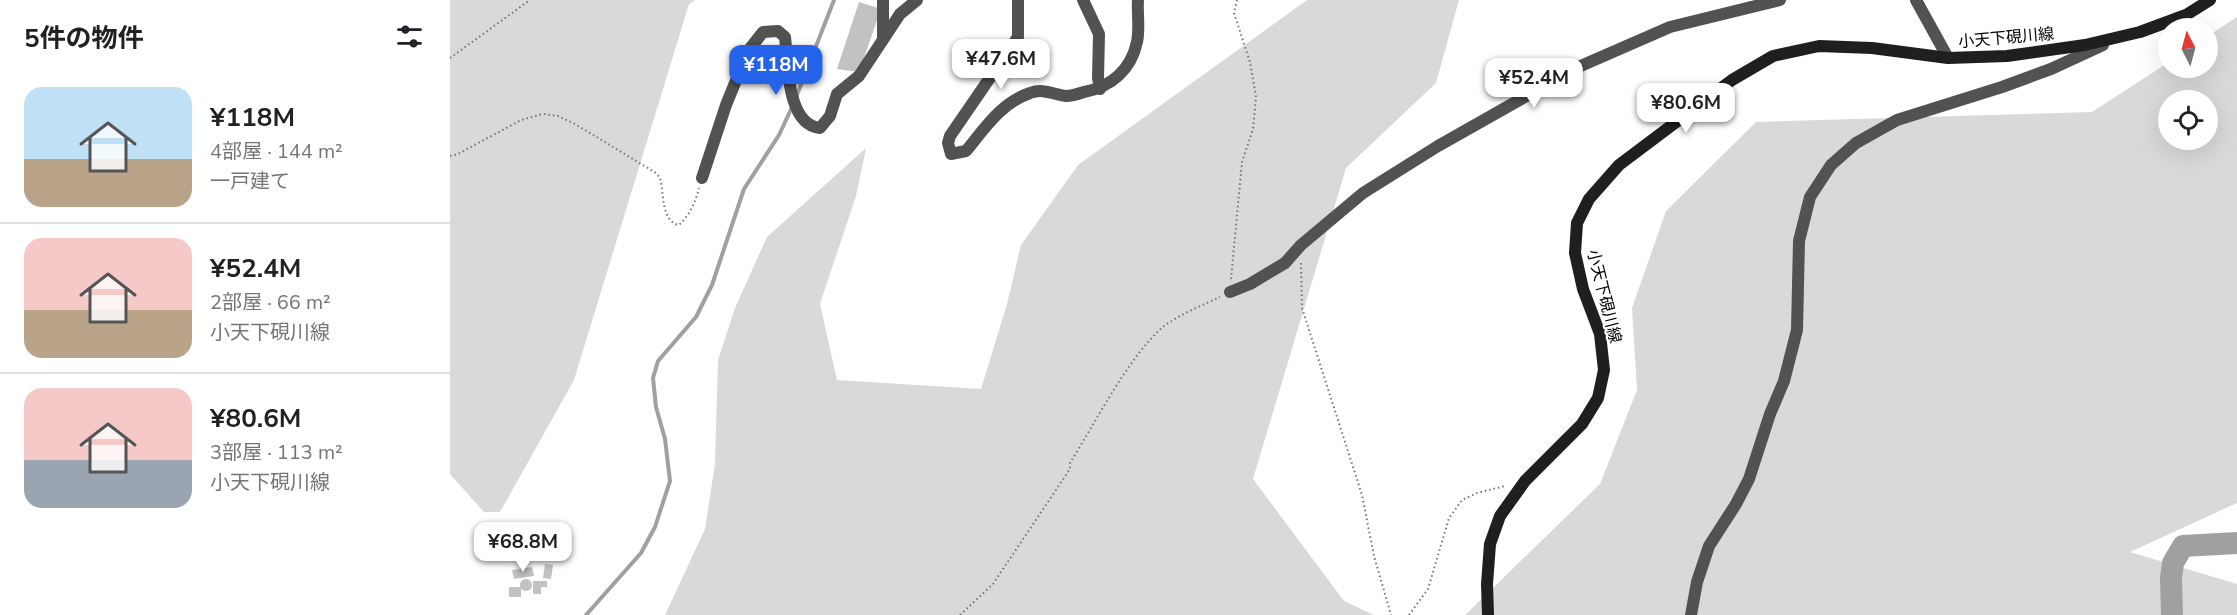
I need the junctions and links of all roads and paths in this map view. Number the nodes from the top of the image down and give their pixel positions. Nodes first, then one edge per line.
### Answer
1 (530, 0) edge
2 (883, 0) edge
3 (917, 0) edge
4 (1018, 0) edge
5 (1083, 0) edge
6 (1138, 0) edge
7 (1237, 0) edge
8 (1780, 0) edge
9 (1916, 0) edge
10 (2210, 0) edge
11 (2140, 32) junction
12 (883, 37) junction
13 (450, 58) edge
14 (1948, 58) junction
15 (1100, 89) junction
16 (450, 156) edge
17 (702, 178) joint
18 (1301, 245) junction
19 (1230, 292) junction
20 (1525, 481) junction
21 (960, 615) edge
22 (1391, 615) edge
23 (1409, 615) edge
24 (1488, 615) edge
25 (1691, 615) edge

1 - 13 path
2 - 12 street
3 - 12 street
4 - 15 street
5 - 15 street
6 - 15 street
7 - 19 path
8 - 18 street
9 - 14 street
10 - 11 main road, 小天下硯川線
11 - 14 main road, 小天下硯川線
11 - 25 street
12 - 17 street
14 - 20 main road, 小天下硯川線
16 - 17 path
18 - 19 street
18 - 22 path
19 - 21 path
20 - 23 path
20 - 24 main road, 小天下硯川線

